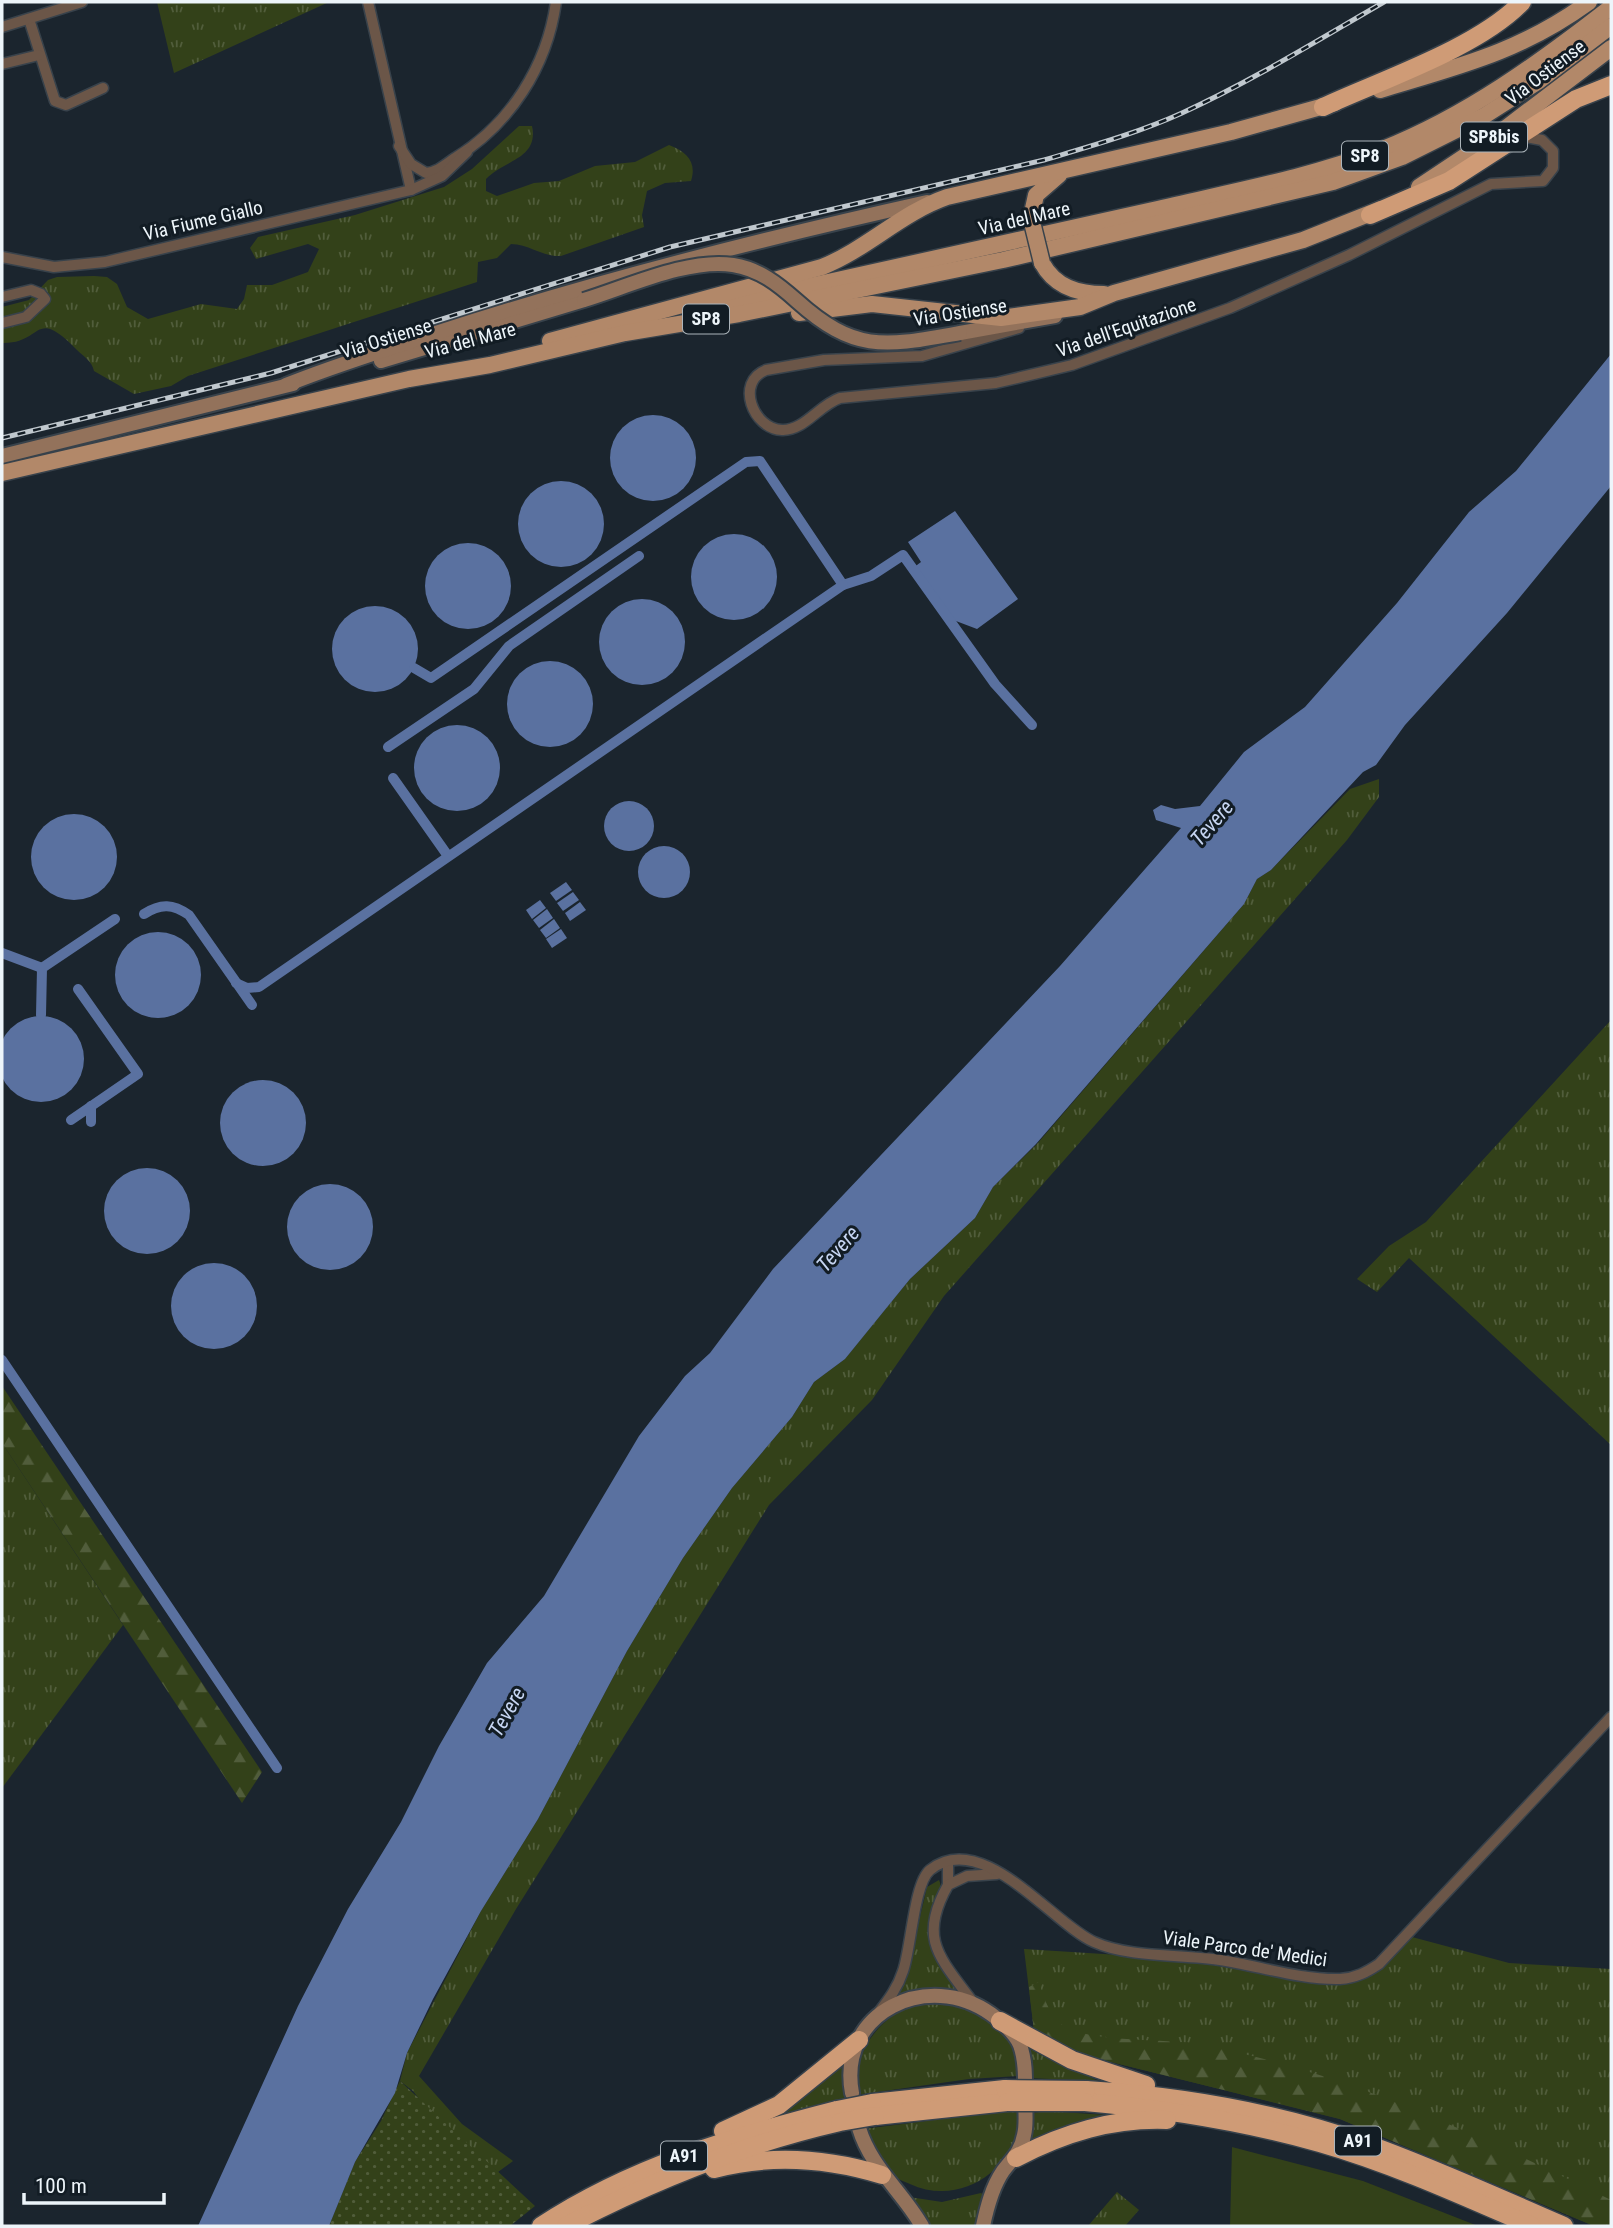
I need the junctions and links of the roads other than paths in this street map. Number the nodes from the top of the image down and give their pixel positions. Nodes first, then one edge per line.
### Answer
1 (82, 2) edge
2 (368, 2) edge
3 (556, 2) edge
4 (1522, 2) edge
5 (1589, 2) edge
6 (1611, 8) edge
7 (29, 19) junction
8 (1611, 26) edge
9 (2, 27) edge
10 (1611, 48) edge
11 (39, 55) junction
12 (2, 64) edge
13 (1611, 85) edge
14 (103, 88) dead end
15 (1323, 107) junction
16 (1521, 136) junction
17 (399, 145) junction
18 (467, 152) junction
19 (1073, 167) junction
20 (411, 190) junction
21 (947, 197) junction
22 (1370, 215) junction
23 (2, 257) edge
24 (1114, 293) junction
25 (2, 297) edge
26 (1080, 307) junction
27 (2, 323) edge
28 (965, 339) junction
29 (544, 342) junction
30 (565, 348) junction
31 (409, 379) junction
32 (286, 385) junction
33 (2, 456) edge
34 (2, 473) edge
35 (1611, 1717) edge
36 (948, 1863) junction
37 (998, 1874) junction
38 (948, 1885) junction
39 (972, 2001) junction
40 (1000, 2021) junction
41 (870, 2025) junction
42 (859, 2040) junction
43 (852, 2093) dead end
44 (1085, 2096) junction
45 (1199, 2101) junction
46 (1236, 2122) junction
47 (859, 2128) dead end
48 (1010, 2165) junction
49 (653, 2176) junction
50 (886, 2178) junction
51 (541, 2226) edge
52 (566, 2226) edge
53 (922, 2226) edge
54 (983, 2226) edge
55 (1532, 2226) edge
56 (1564, 2226) edge

1 - 7 street
2 - 17 street, Via Fiume Giallo
3 - 18 street, Via Fiume Giallo
4 - 15 highway
5 - 15 main road, Via Ostiense / SP8bis
6 - 29 main road, Via del Mare / SP8
7 - 9 street
7 - 11 street
8 - 30 main road, Via del Mare / SP8
10 - 22 main road, Via Ostiense / SP8bis
11 - 12 street
11 - 14 street
13 - 16 highway
15 - 19 main road, Via Ostiense / SP8bis
16 - 22 highway
16 - 28 street, Via dell'Equitazione
17 - 18 street, Via Fiume Giallo
17 - 20 street, Via Fiume Giallo
18 - 20 street, Via Fiume Giallo
19 - 21 main road, Via Ostiense / SP8bis
19 - 24 main road, bridge
20 - 23 street, Via Fiume Giallo
21 - 29 main road
21 - 32 main road, Via Ostiense / SP8bis
22 - 24 main road, Via Ostiense / SP8bis
24 - 26 main road, Via Ostiense / SP8bis
25 - 27 street
26 - 28 main road, Via Ostiense / SP8bis
26 - 30 main road
28 - 32 main road, Via Ostiense / SP8bis, bridge
29 - 31 main road, Via del Mare / SP8
30 - 31 main road, Via del Mare / SP8
31 - 34 main road, Via del Mare / SP8
32 - 33 main road, Via Ostiense / SP8bis
35 - 37 street, Viale Parco de' Medici
36 - 37 street, Viale Parco de' Medici
36 - 38 street
36 - 41 street
37 - 38 street
38 - 39 street
39 - 40 main road
39 - 41 main road
40 - 45 highway
40 - 48 main road
41 - 42 main road
42 - 43 main road
42 - 49 highway
44 - 45 highway, A91
44 - 46 highway, A91
44 - 49 highway, A91, bridge
45 - 56 highway, A91
46 - 48 highway
46 - 55 highway, A91
47 - 50 main road
48 - 54 main road
49 - 50 highway
49 - 51 highway, A91
49 - 52 highway, A91
50 - 53 main road

